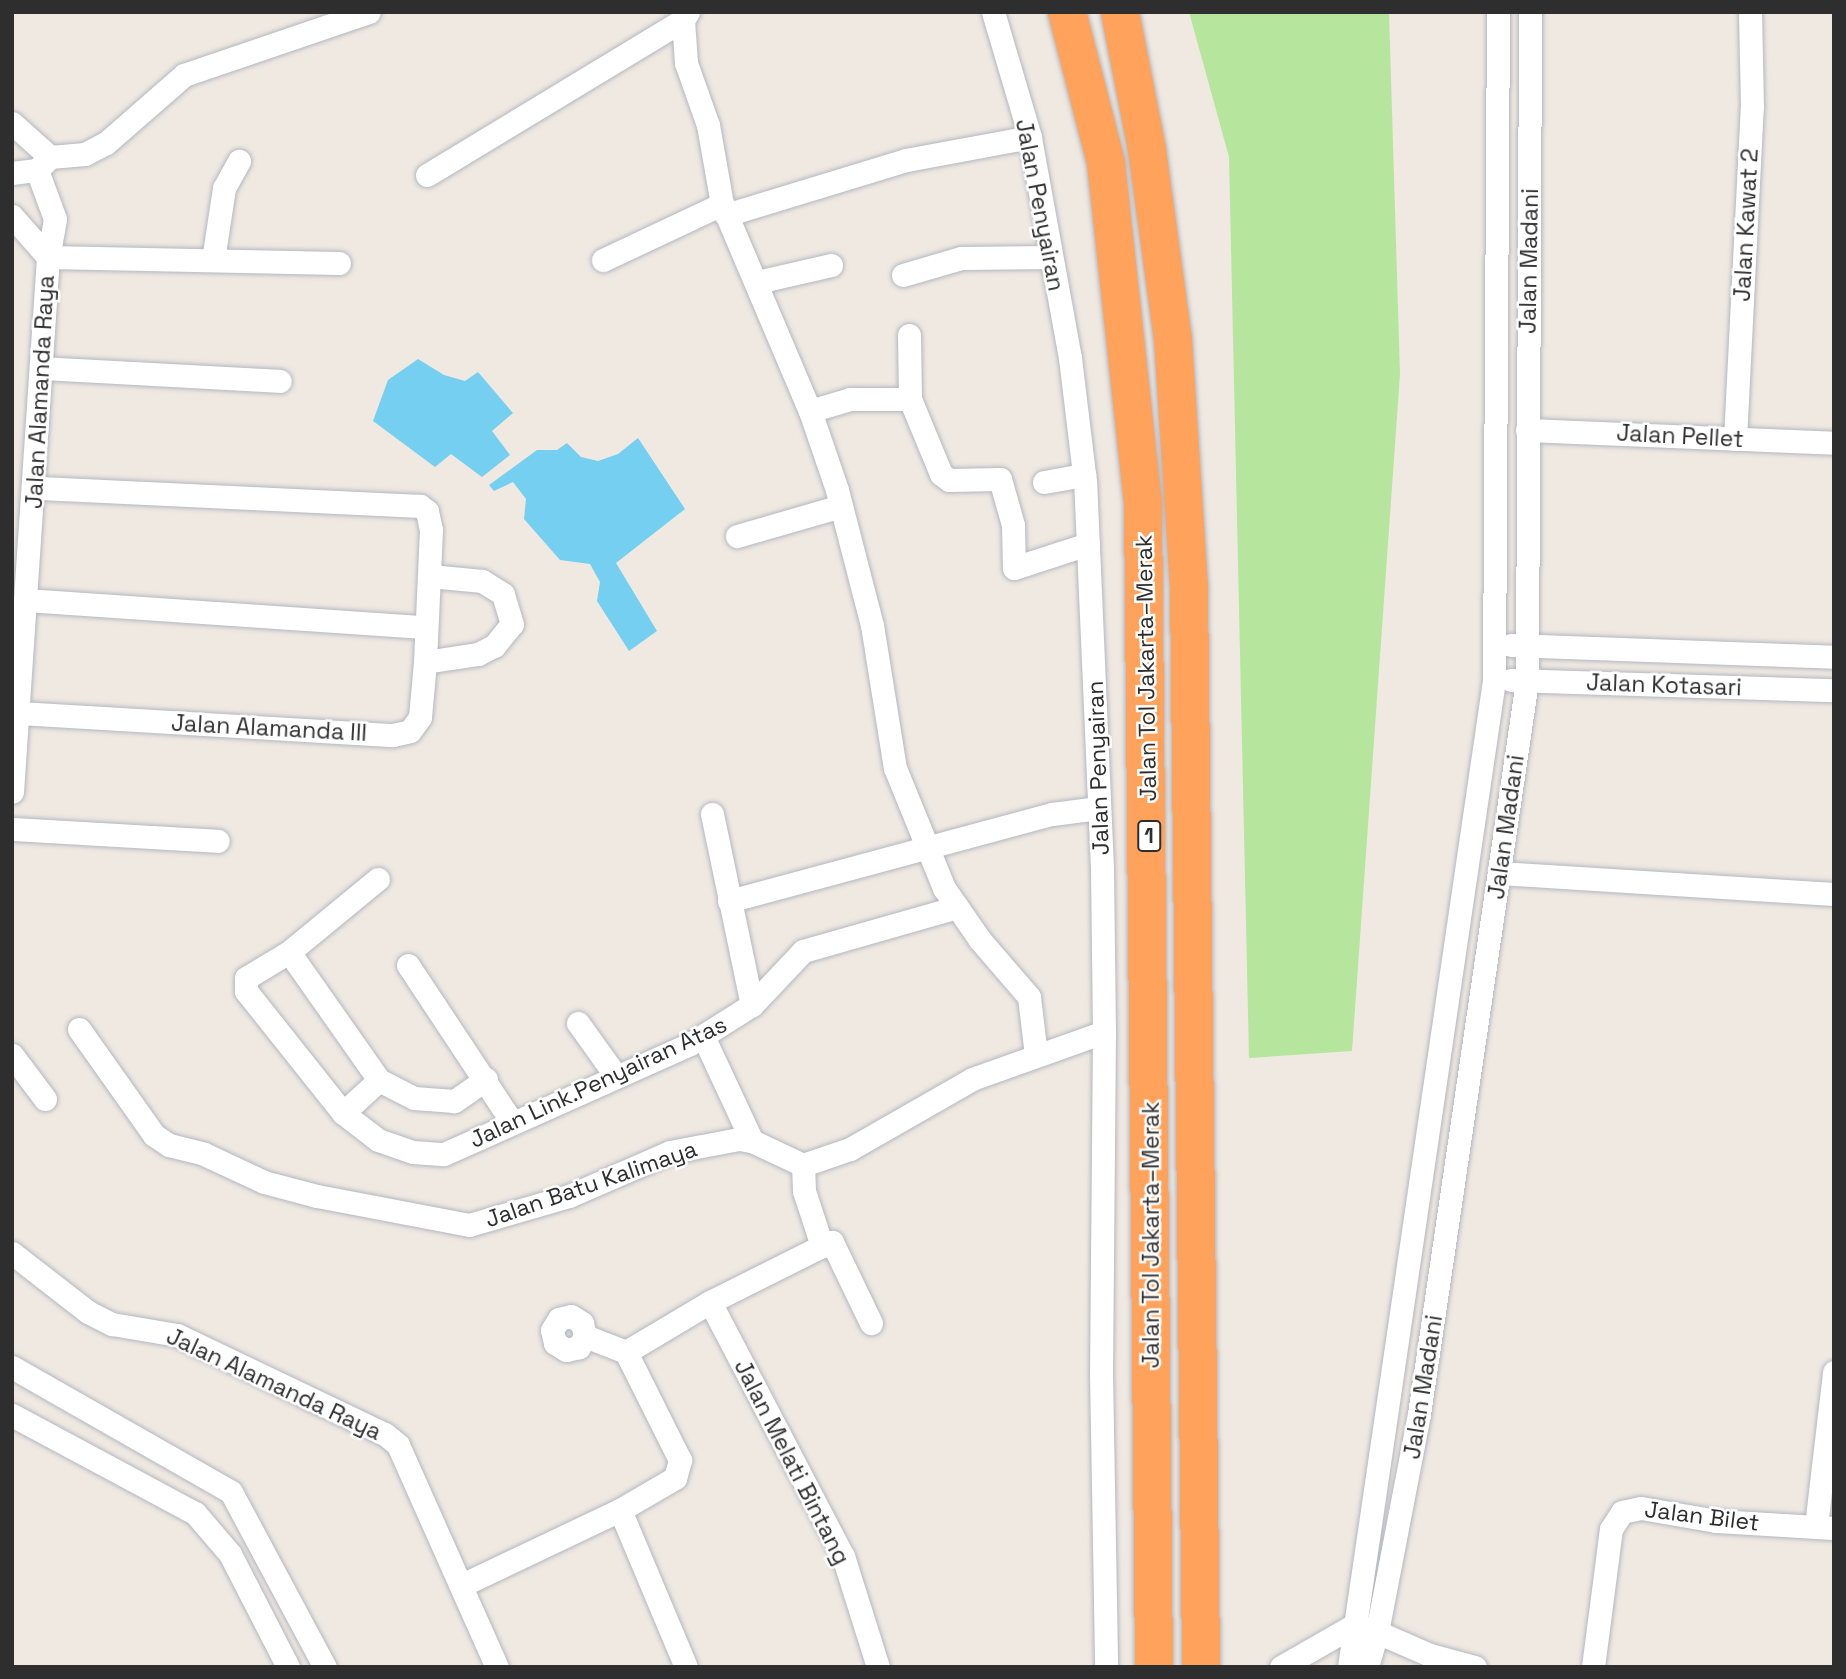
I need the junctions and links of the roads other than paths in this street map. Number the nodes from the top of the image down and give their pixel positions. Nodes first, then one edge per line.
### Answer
1 (369, 12) edge
2 (993, 12) edge
3 (1068, 12) edge
4 (1120, 12) edge
5 (1498, 12) edge
6 (1530, 12) edge
7 (1749, 12) edge
8 (685, 16) edge
9 (319, 20) edge
10 (12, 124) edge
11 (1030, 137) junction
12 (239, 161) dead end
13 (43, 163) junction
14 (12, 173) edge
15 (427, 175) dead end
16 (724, 210) junction
17 (12, 216) edge
18 (48, 257) junction
19 (1051, 257) junction
20 (213, 260) junction
21 (603, 261) dead end
22 (339, 263) dead end
23 (831, 265) dead end
24 (903, 275) dead end
25 (757, 282) junction
26 (909, 335) dead end
27 (41, 368) junction
28 (280, 382) dead end
29 (910, 399) junction
30 (810, 411) junction
31 (1527, 430) junction
32 (1734, 439) junction
33 (1834, 443) edge
34 (1084, 475) junction
35 (1044, 482) dead end
36 (35, 488) junction
37 (841, 506) junction
38 (737, 536) dead end
39 (1088, 544) junction
40 (430, 576) junction
41 (26, 600) junction
42 (424, 626) junction
43 (1497, 645) junction
44 (1525, 645) junction
45 (1834, 657) edge
46 (425, 662) junction
47 (1494, 680) junction
48 (1527, 681) junction
49 (1834, 690) edge
50 (19, 713) junction
51 (12, 792) edge
52 (1099, 808) junction
53 (712, 814) dead end
54 (12, 829) edge
55 (218, 841) dead end
56 (925, 848) junction
57 (1499, 873) junction
58 (379, 879) dead end
59 (1834, 894) edge
60 (729, 901) junction
61 (957, 907) junction
62 (289, 952) junction
63 (408, 965) dead end
64 (752, 1005) junction
65 (578, 1023) dead end
66 (79, 1029) dead end
67 (1104, 1032) junction
68 (703, 1036) junction
69 (12, 1055) edge
70 (1035, 1055) junction
71 (616, 1076) junction
72 (486, 1079) junction
73 (379, 1080) junction
74 (45, 1099) dead end
75 (343, 1113) junction
76 (512, 1122) junction
77 (752, 1141) junction
78 (803, 1165) junction
79 (822, 1246) junction
80 (12, 1253) edge
81 (710, 1302) junction
82 (871, 1323) dead end
83 (585, 1335) dead end
84 (626, 1353) junction
85 (12, 1367) edge
86 (1834, 1372) edge
87 (12, 1415) edge
88 (620, 1510) junction
89 (1825, 1527) edge
90 (462, 1585) junction
91 (1367, 1628) junction
92 (1312, 1659) edge
93 (1282, 1666) edge
94 (288, 1667) edge
95 (324, 1667) edge
96 (497, 1667) edge
97 (686, 1667) edge
98 (878, 1667) edge
99 (1107, 1667) edge
100 (1154, 1667) edge
101 (1201, 1667) edge
102 (1349, 1667) edge
103 (1367, 1667) edge
104 (1475, 1667) edge
105 (1593, 1667) edge

1 - 9 street
2 - 11 street, Jalan Penyairan
3 - 100 highway, Jalan Tol Jakarta–Merak / 1
4 - 101 highway, Jalan Tol Jakarta–Merak / 1
5 - 43 street, Jalan Madani
6 - 31 street, Jalan Madani
7 - 32 street, Jalan Kawat 2
8 - 15 street
8 - 16 street
9 - 13 street
10 - 13 street
11 - 16 street
11 - 19 street, Jalan Penyairan
12 - 20 street
13 - 14 street
13 - 18 street
16 - 21 street
16 - 25 street
17 - 18 street, Jalan Alamanda Raya
18 - 20 street
18 - 27 street, Jalan Alamanda Raya
19 - 24 street
19 - 34 street, Jalan Penyairan
20 - 22 street
23 - 25 street
25 - 30 street
26 - 29 street
27 - 28 street
27 - 36 street, Jalan Alamanda Raya
29 - 30 street
29 - 39 street
30 - 37 street
31 - 32 street, Jalan Pellet
31 - 44 street, Jalan Madani
32 - 33 street, Jalan Pellet
34 - 35 street
34 - 39 street, Jalan Penyairan
36 - 40 street, Jalan Alamanda III
36 - 41 street, Jalan Alamanda Raya
37 - 38 street
37 - 56 street
39 - 52 street, Jalan Penyairan
40 - 42 street, Jalan Alamanda III
40 - 46 street
41 - 42 street
41 - 50 street, Jalan Alamanda Raya
42 - 46 street, Jalan Alamanda III
43 - 44 street, Jalan Kotasari
43 - 47 street, Jalan Madani
44 - 45 street, Jalan Kotasari
44 - 48 street, Jalan Madani
46 - 50 street, Jalan Alamanda III
47 - 48 street, Jalan Kotasari
47 - 91 street, Jalan Madani
48 - 49 street, Jalan Kotasari
48 - 57 street, Jalan Madani
50 - 51 street, Jalan Alamanda Raya
52 - 56 street
52 - 67 street, Jalan Penyairan
53 - 60 street
54 - 55 street
56 - 60 street
56 - 61 street
57 - 59 street
57 - 91 street, Jalan Madani
58 - 62 street
60 - 64 street
61 - 64 street, Jalan Link.Penyairan Atas
61 - 70 street
62 - 73 street
62 - 75 street, Jalan Link.Penyairan Atas
63 - 72 street
64 - 68 street, Jalan Link.Penyairan Atas
65 - 71 street
66 - 77 street, Jalan Batu Kalimaya
67 - 70 street
67 - 99 street, Jalan Penyairan
68 - 71 street, Jalan Link.Penyairan Atas
68 - 77 street
69 - 74 street
70 - 78 street
71 - 76 street, Jalan Link.Penyairan Atas
72 - 73 street
72 - 76 street
73 - 75 street
75 - 76 street, Jalan Link.Penyairan Atas
77 - 78 street
78 - 79 street
79 - 81 street
79 - 82 street
80 - 90 street, Jalan Alamanda Raya
81 - 84 street
81 - 98 street, Jalan Melati Bintang
83 - 84 street
84 - 88 street
85 - 95 street
86 - 89 street, Jalan Bilet
87 - 94 street
88 - 90 street
88 - 97 street
89 - 105 street, Jalan Bilet
90 - 96 street, Jalan Alamanda Raya
91 - 92 street
91 - 102 street
91 - 103 street
91 - 104 street
92 - 93 street

